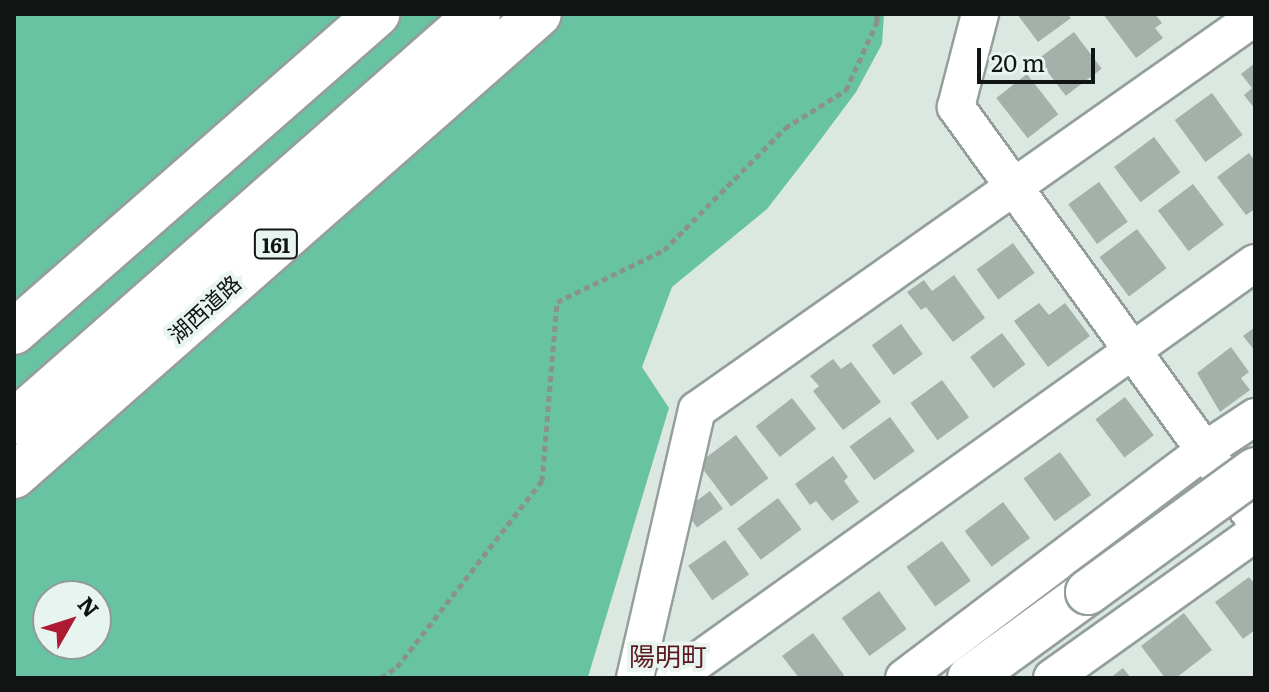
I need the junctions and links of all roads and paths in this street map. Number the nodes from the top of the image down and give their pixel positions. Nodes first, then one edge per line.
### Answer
1 (377, 14) edge
2 (478, 14) edge
3 (539, 14) edge
4 (877, 14) edge
5 (980, 14) edge
6 (1255, 17) edge
7 (1014, 188) junction
8 (1255, 263) edge
9 (14, 332) edge
10 (1132, 350) junction
11 (1255, 417) edge
12 (14, 422) edge
13 (1205, 450) junction
14 (1255, 470) edge
15 (14, 476) edge
16 (1255, 520) edge
17 (1255, 533) edge
18 (381, 678) edge
19 (635, 678) edge
20 (674, 678) edge
21 (904, 678) edge
22 (970, 678) edge
23 (1052, 678) edge

1 - 9 main road
2 - 12 main road, 湖西道路 / 161
3 - 15 main road, 湖西道路 / 161
4 - 18 path
5 - 7 street
6 - 7 street
7 - 10 street
7 - 19 street
8 - 10 street
10 - 13 street
10 - 20 street
11 - 13 street
13 - 16 street
13 - 21 street
14 - 22 main road, bridge
17 - 23 street

